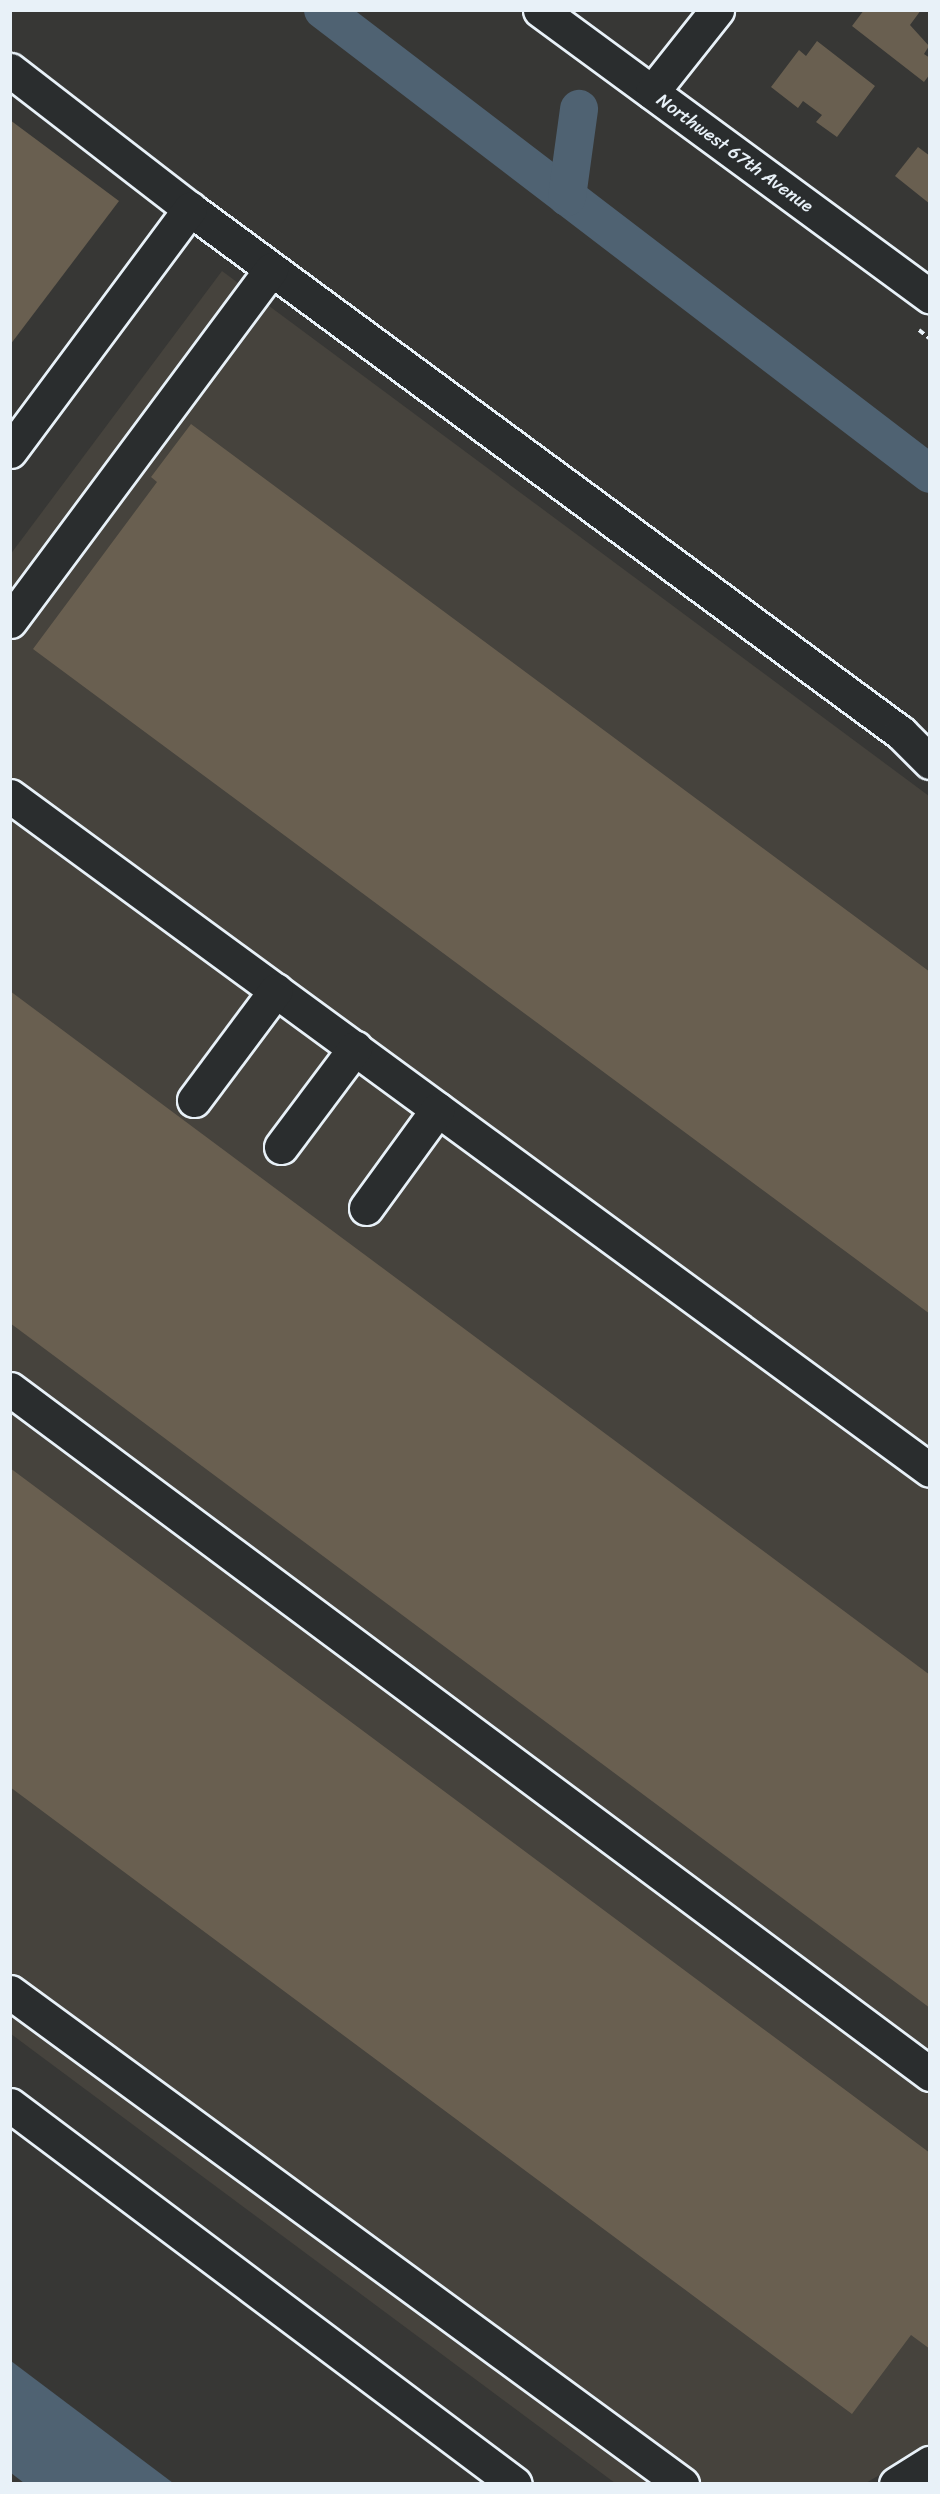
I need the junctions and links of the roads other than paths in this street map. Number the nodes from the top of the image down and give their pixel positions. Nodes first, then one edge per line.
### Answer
1 (540, 10) edge
2 (717, 10) edge
3 (10, 70) edge
4 (652, 92) junction
5 (190, 209) junction
6 (271, 269) junction
7 (930, 296) edge
8 (10, 451) edge
9 (10, 621) edge
10 (915, 739) edge
11 (930, 762) edge
12 (10, 796) edge
13 (276, 990) junction
14 (355, 1048) junction
15 (194, 1100) dead end
16 (438, 1109) junction
17 (281, 1147) dead end
18 (366, 1208) dead end
19 (10, 1389) edge
20 (930, 1470) edge
21 (10, 1992) edge
22 (930, 2074) edge
23 (10, 2105) edge
24 (930, 2463) edge
25 (515, 2484) edge
26 (682, 2484) edge
27 (896, 2484) edge

1 - 4 street, Northwest 67th Avenue
2 - 4 street
3 - 5 street
4 - 7 street, Northwest 67th Avenue
5 - 6 street
5 - 8 street
6 - 9 street
6 - 10 street
10 - 11 street
12 - 13 street
13 - 14 street
13 - 15 street
14 - 16 street
14 - 17 street
16 - 18 street
16 - 20 street
19 - 22 street
21 - 26 street
23 - 25 street
24 - 27 street

